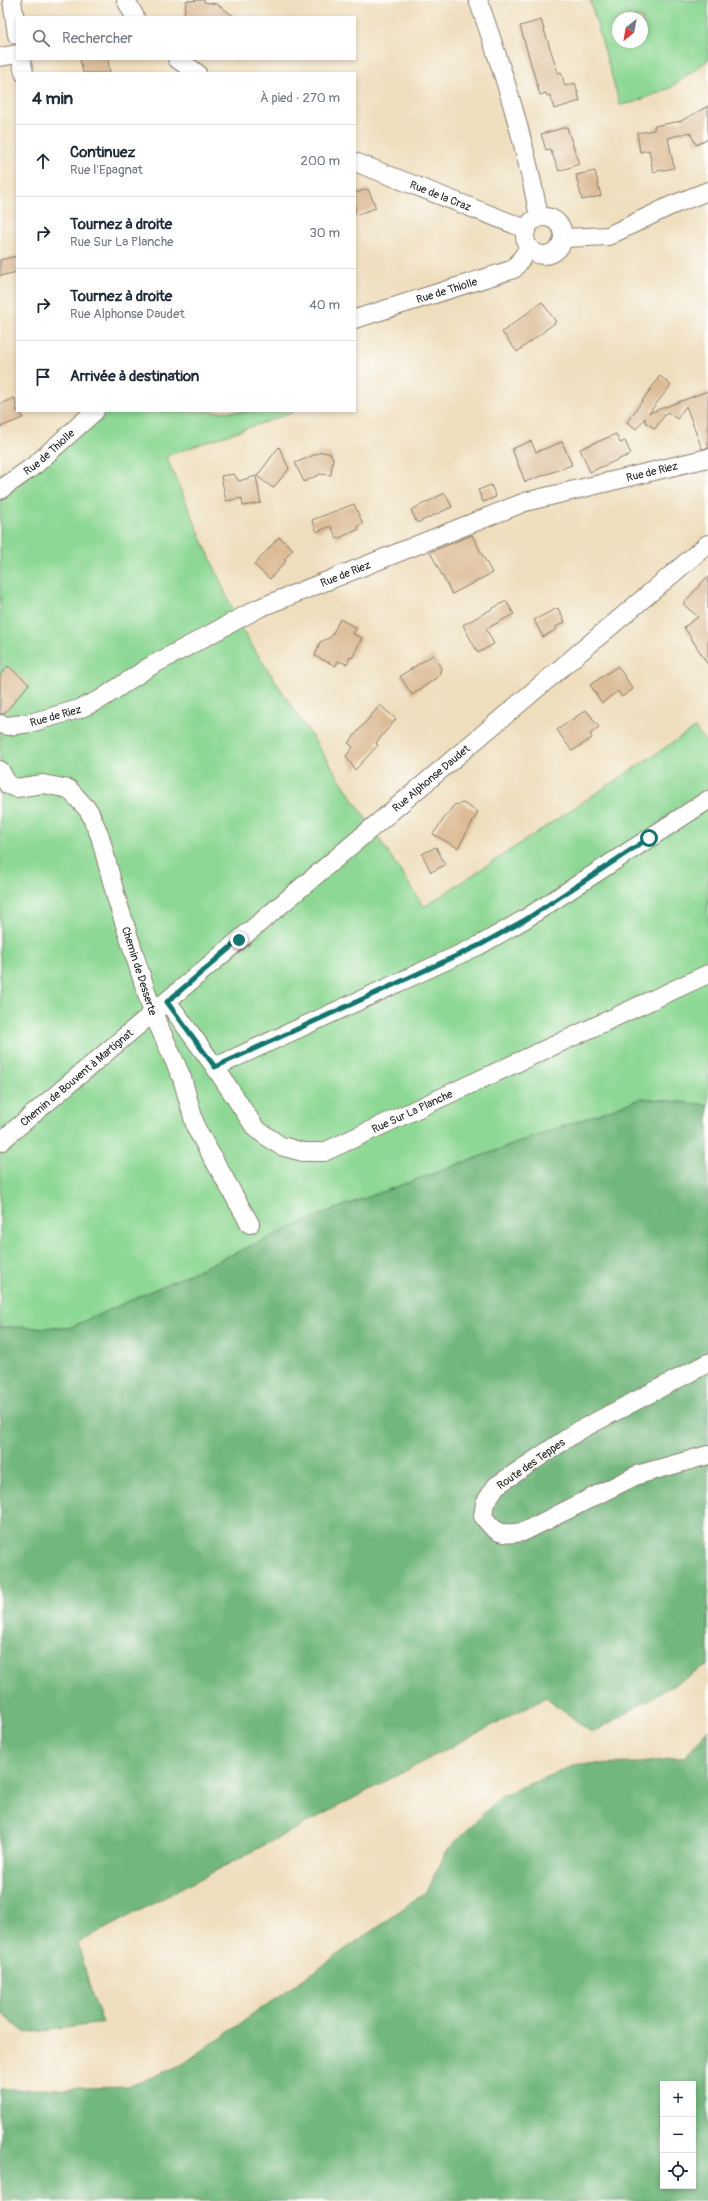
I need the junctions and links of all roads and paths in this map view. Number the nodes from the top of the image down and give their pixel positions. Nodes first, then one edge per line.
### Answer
1 (12, 0) edge
2 (126, 0) edge
3 (478, 0) edge
4 (134, 16) edge
5 (16, 28) edge
6 (16, 54) edge
7 (0, 57) edge
8 (21, 60) edge
9 (178, 60) edge
10 (24, 72) edge
11 (196, 72) edge
12 (356, 162) edge
13 (708, 191) edge
14 (533, 223) junction
15 (564, 238) junction
16 (529, 248) junction
17 (356, 319) edge
18 (94, 412) edge
19 (708, 458) edge
20 (0, 490) edge
21 (708, 544) edge
22 (0, 724) edge
23 (0, 770) edge
24 (708, 800) edge
25 (708, 974) edge
26 (160, 1007) junction
27 (215, 1067) junction
28 (0, 1142) edge
29 (250, 1224) dead end
30 (708, 1364) edge
31 (708, 1455) edge

1 - 5 street
2 - 4 street
3 - 14 street
6 - 7 street
8 - 10 street
9 - 11 street
12 - 14 street, Rue de la Craz
13 - 15 street
14 - 15 street
14 - 16 street
15 - 16 street
16 - 17 street, Rue de Thiolle
18 - 20 street, Rue de Thiolle
19 - 22 street, Rue de Riez
21 - 26 street, Rue Alphonse Daudet
23 - 26 street, Chemin de Desserte
24 - 27 street
25 - 27 street, Rue Sur La Planche
26 - 27 street, Rue Sur La Planche
26 - 28 street, Chemin de Bouvent à Martignat
26 - 29 street, Chemin de Desserte
30 - 31 street, Route des Teppes

